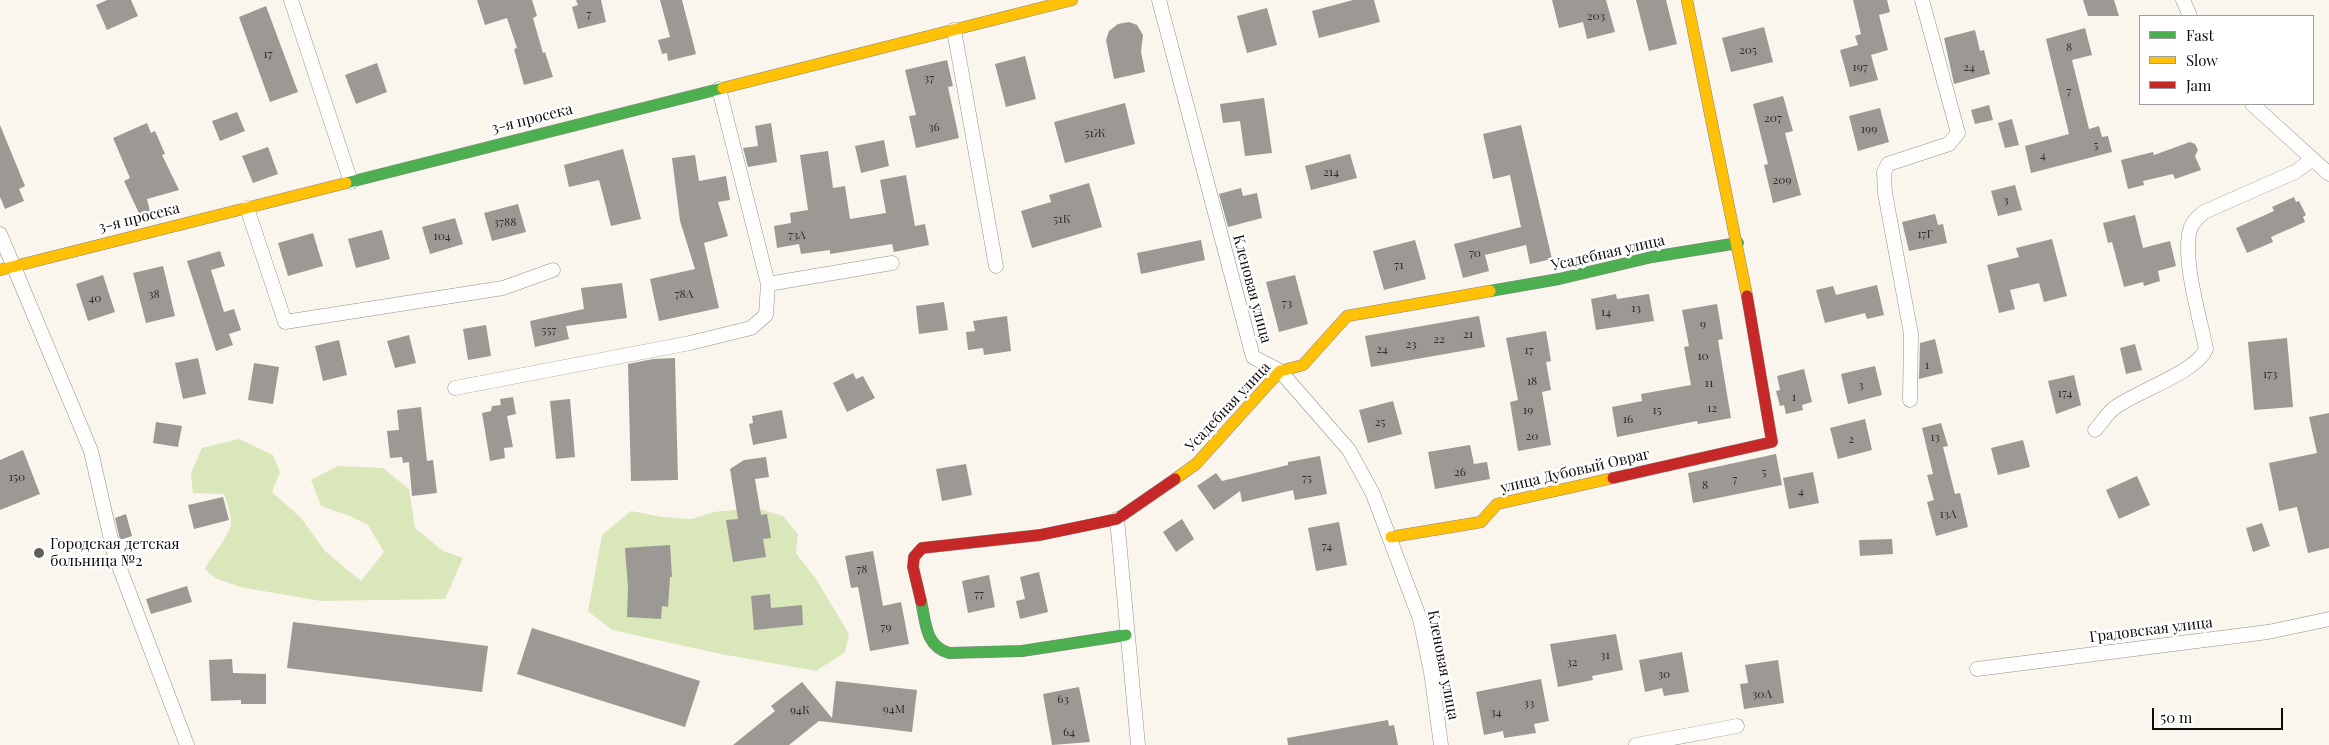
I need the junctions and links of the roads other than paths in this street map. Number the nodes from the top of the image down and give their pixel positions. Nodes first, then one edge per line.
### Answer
1 (291, 0) edge
2 (1072, 0) edge
3 (1159, 0) edge
4 (1687, 0) edge
5 (1922, 0) edge
6 (2183, 0) edge
7 (2190, 15) edge
8 (954, 30) junction
9 (719, 89) junction
10 (2253, 105) edge
11 (2314, 159) junction
12 (2329, 174) edge
13 (351, 182) junction
14 (247, 208) junction
15 (0, 234) edge
16 (1738, 243) junction
17 (892, 263) dead end
18 (996, 266) dead end
19 (7, 268) edge
20 (553, 270) dead end
21 (768, 284) junction
22 (1280, 371) junction
23 (455, 388) dead end
24 (1910, 400) dead end
25 (2095, 430) dead end
26 (1117, 519) junction
27 (1391, 537) junction
28 (2329, 619) edge
29 (1126, 635) junction
30 (1977, 668) dead end
31 (1737, 726) dead end
32 (187, 745) edge
33 (1138, 745) edge
34 (1441, 745) edge
35 (1636, 745) edge

1 - 13 street
2 - 8 street, 3-я просека
3 - 22 street, Кленовая улица
4 - 16 street
5 - 24 street
6 - 7 street
8 - 9 street, 3-я просека
8 - 18 street
9 - 13 street, 3-я просека
9 - 21 street
10 - 11 street
11 - 12 street
11 - 25 street
13 - 14 street, 3-я просека
14 - 19 street, 3-я просека
14 - 20 street
15 - 19 street
16 - 22 street, Усадебная улица
16 - 27 street, улица Дубовый Овраг
17 - 21 street
19 - 32 street
21 - 23 street
22 - 26 street, Усадебная улица
22 - 27 street, Кленовая улица
26 - 29 street
26 - 29 street, Усадебная улица
27 - 34 street, Кленовая улица
28 - 30 street, Градовская улица
29 - 33 street
31 - 35 street

